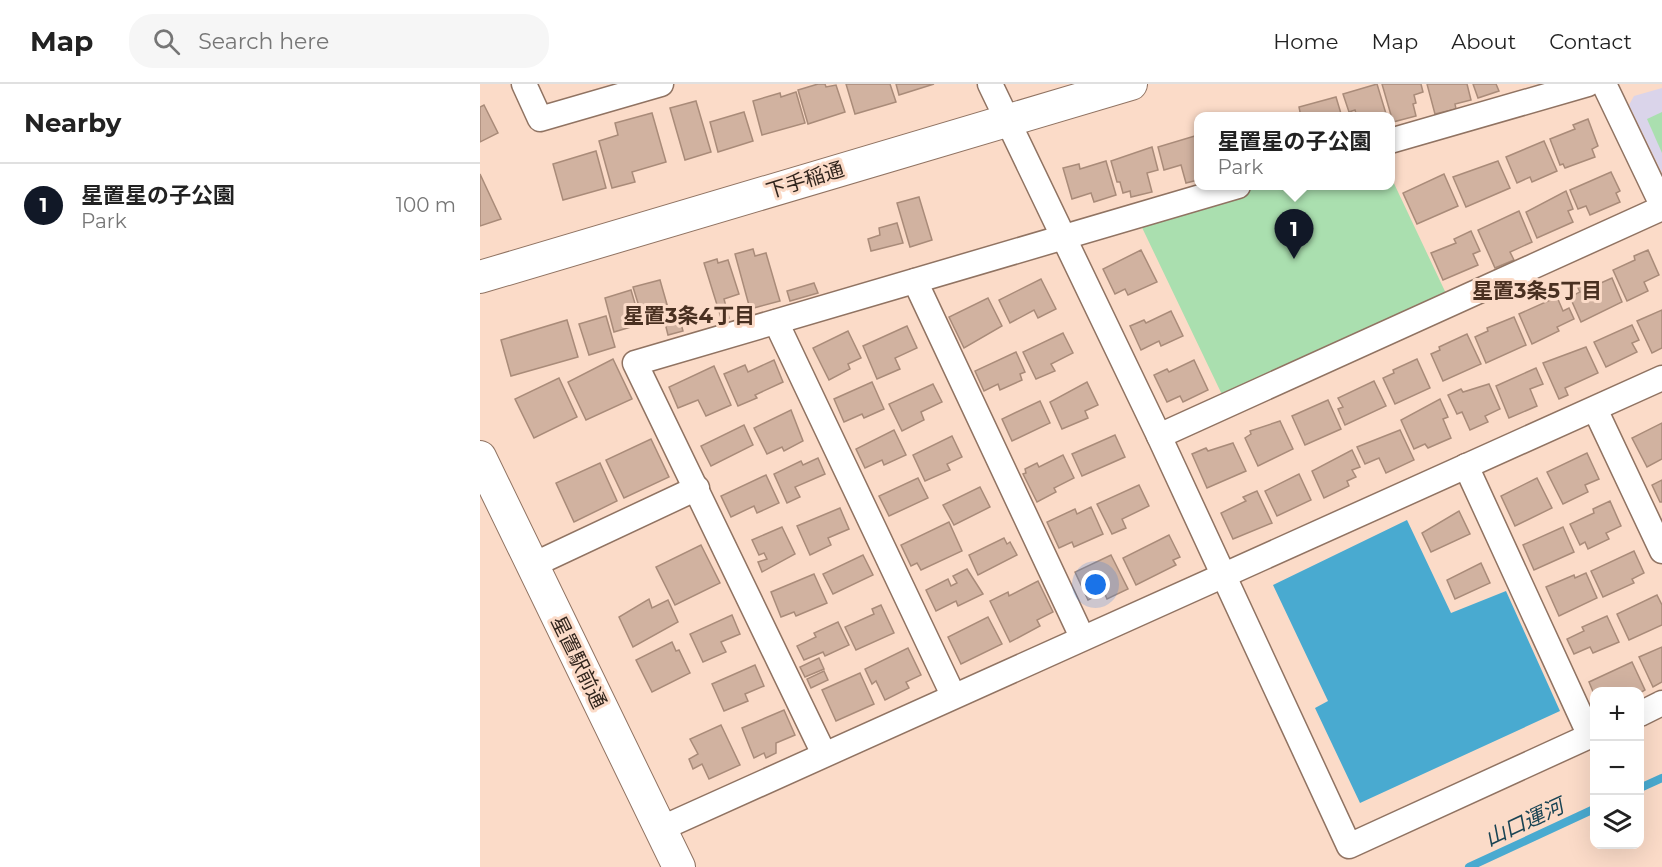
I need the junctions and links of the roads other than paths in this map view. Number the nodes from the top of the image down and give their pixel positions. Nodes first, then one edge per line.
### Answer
1 (524, 84) edge
2 (662, 84) edge
3 (990, 84) edge
4 (1131, 84) edge
5 (1588, 84) edge
6 (1604, 84) edge
7 (1007, 120) junction
8 (1395, 140) edge
9 (1224, 190) edge
10 (1662, 207) edge
11 (1064, 236) junction
12 (480, 277) edge
13 (915, 281) junction
14 (776, 322) junction
15 (1662, 378) edge
16 (1594, 409) junction
17 (1159, 436) junction
18 (480, 457) edge
19 (1466, 466) junction
20 (697, 488) junction
21 (1662, 551) edge
22 (533, 565) junction
23 (1224, 575) junction
24 (1082, 637) junction
25 (953, 695) junction
26 (1662, 703) edge
27 (1644, 712) edge
28 (1590, 731) edge
29 (1590, 736) edge
30 (824, 754) junction
31 (660, 829) junction
32 (679, 867) edge

1 - 2 street
3 - 7 street
4 - 7 street, 下手稲通
5 - 8 street
6 - 10 street
7 - 11 street
7 - 12 street, 下手稲通
9 - 11 street
10 - 17 street
11 - 13 street
11 - 17 street
13 - 14 street
13 - 24 street
14 - 20 street
14 - 25 street
15 - 16 street
16 - 19 street
16 - 21 street
17 - 23 street
18 - 22 street, 星置駅前通
19 - 23 street
19 - 28 street
20 - 22 street
20 - 30 street
22 - 31 street, 星置駅前通
23 - 24 street
23 - 29 street
24 - 25 street
25 - 30 street
26 - 27 street
30 - 31 street
31 - 32 street, 星置駅前通

